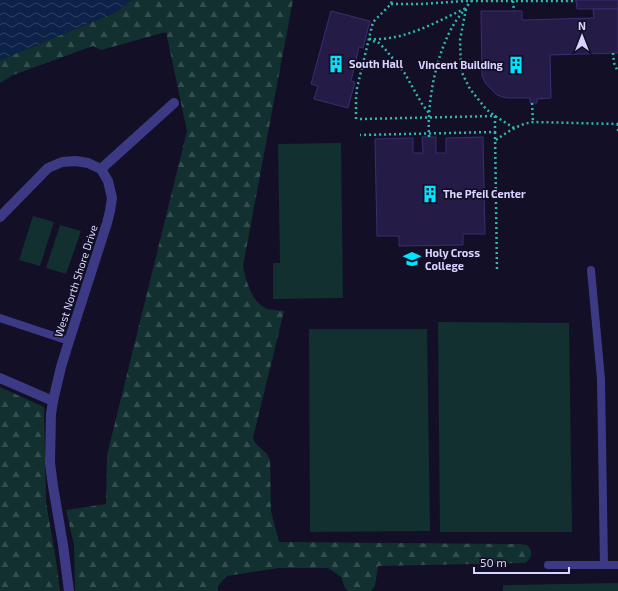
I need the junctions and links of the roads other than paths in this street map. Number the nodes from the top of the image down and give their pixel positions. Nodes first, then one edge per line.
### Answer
1 (174, 103) dead end
2 (101, 169) junction
3 (0, 217) edge
4 (592, 270) dead end
5 (0, 318) edge
6 (69, 341) junction
7 (0, 378) edge
8 (53, 401) junction
9 (548, 565) dead end
10 (604, 565) junction
11 (618, 565) edge
12 (69, 591) edge

1 - 2 street
2 - 3 street
2 - 6 street, West North Shore Drive
4 - 10 lane
5 - 6 lane
6 - 8 street, West North Shore Drive
7 - 8 street
8 - 12 street, West North Shore Drive
9 - 10 lane
10 - 11 lane

